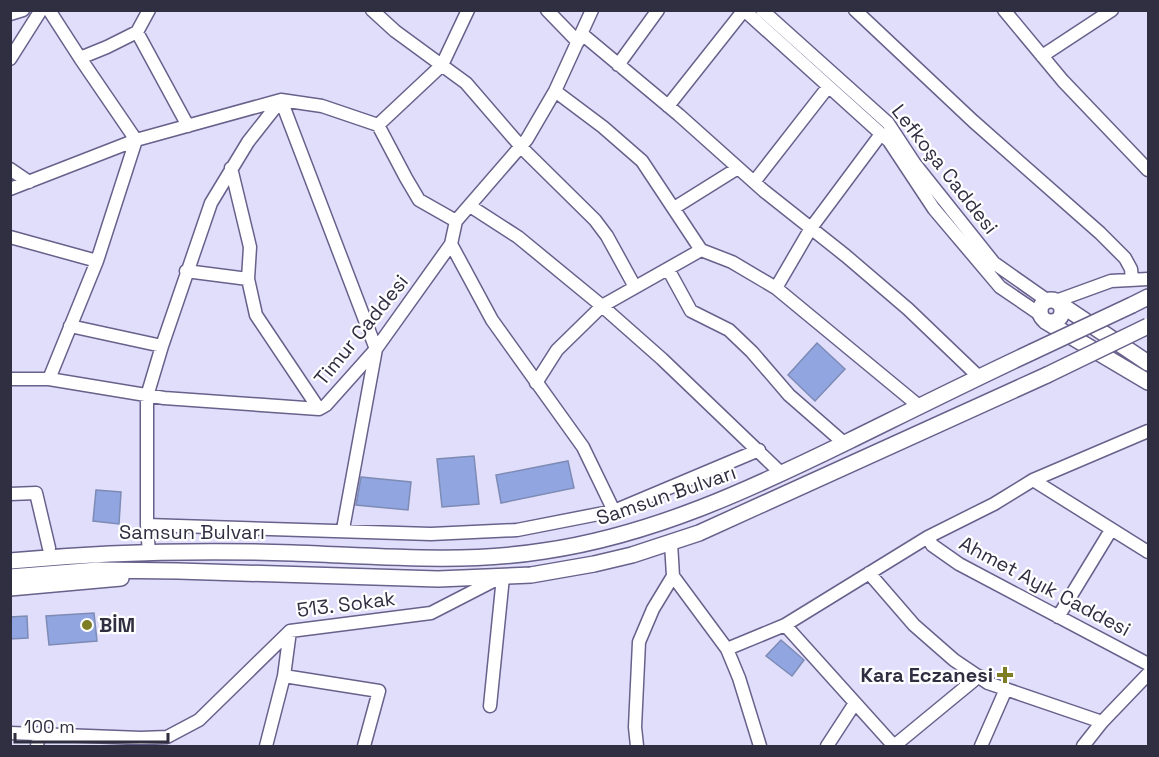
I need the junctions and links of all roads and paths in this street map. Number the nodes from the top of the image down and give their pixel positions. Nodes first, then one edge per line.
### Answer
1 (23, 10) edge
2 (41, 10) edge
3 (49, 10) edge
4 (149, 10) edge
5 (372, 10) edge
6 (468, 10) edge
7 (547, 10) edge
8 (592, 10) edge
9 (658, 10) edge
10 (744, 10) edge
11 (762, 10) edge
12 (855, 10) edge
13 (1004, 10) edge
14 (1112, 10) edge
15 (10, 14) edge
16 (136, 32) junction
17 (580, 38) junction
18 (1042, 56) junction
19 (10, 58) edge
20 (80, 58) junction
21 (442, 65) junction
22 (618, 65) junction
23 (828, 87) junction
24 (555, 91) junction
25 (281, 100) junction
26 (668, 106) junction
27 (378, 125) junction
28 (188, 126) junction
29 (881, 134) junction
30 (136, 140) junction
31 (521, 146) junction
32 (231, 168) junction
33 (738, 168) junction
34 (10, 169) edge
35 (1149, 170) edge
36 (29, 182) junction
37 (754, 182) junction
38 (10, 189) edge
39 (470, 206) junction
40 (674, 208) junction
41 (456, 221) junction
42 (811, 228) junction
43 (10, 237) edge
44 (451, 244) junction
45 (701, 250) junction
46 (97, 261) junction
47 (669, 269) junction
48 (186, 272) junction
49 (248, 279) junction
50 (1149, 279) edge
51 (1132, 280) junction
52 (635, 287) junction
53 (776, 288) junction
54 (1140, 302) edge
55 (602, 306) junction
56 (1050, 308) junction
57 (70, 326) junction
58 (1149, 326) edge
59 (162, 346) junction
60 (376, 350) junction
61 (1149, 363) edge
62 (979, 377) junction
63 (10, 379) edge
64 (49, 379) junction
65 (1149, 382) edge
66 (536, 383) junction
67 (147, 396) junction
68 (919, 406) junction
69 (320, 409) junction
70 (1149, 431) edge
71 (844, 443) junction
72 (759, 450) junction
73 (782, 474) junction
74 (1033, 480) junction
75 (10, 494) edge
76 (614, 511) junction
77 (147, 525) junction
78 (344, 529) junction
79 (1111, 530) junction
80 (928, 537) junction
81 (671, 543) junction
82 (49, 548) junction
83 (10, 551) edge
84 (1149, 552) edge
85 (143, 553) junction
86 (10, 561) edge
87 (165, 571) junction
88 (868, 573) junction
89 (673, 576) junction
90 (10, 577) edge
91 (502, 577) junction
92 (10, 588) edge
93 (1058, 616) junction
94 (785, 625) junction
95 (290, 631) junction
96 (727, 649) junction
97 (1149, 664) edge
98 (1149, 674) edge
99 (284, 676) junction
100 (979, 676) junction
101 (1006, 689) junction
102 (855, 703) junction
103 (490, 706) dead end
104 (1102, 722) junction
105 (10, 734) edge
106 (39, 734) junction
107 (140, 742) edge
108 (37, 747) edge
109 (266, 747) edge
110 (364, 747) edge
111 (637, 747) edge
112 (760, 747) edge
113 (827, 747) edge
114 (894, 747) edge
115 (981, 747) edge
116 (1083, 747) edge

1 - 15 street
2 - 19 street
3 - 20 street
4 - 16 street
5 - 21 street
6 - 21 street
7 - 17 street
8 - 17 street
9 - 22 street
10 - 23 street
10 - 26 street
11 - 56 street, Lefkoşa Caddesi
12 - 51 street
13 - 18 street
14 - 18 street
16 - 20 street
16 - 28 street
17 - 22 street
17 - 24 street
18 - 35 street
20 - 30 street
21 - 27 street
21 - 31 street
22 - 26 street
23 - 29 street
23 - 37 street
24 - 31 street
24 - 40 street
25 - 27 street
25 - 28 street
25 - 32 street
25 - 60 street
26 - 33 street
27 - 41 street
28 - 30 street
29 - 42 street
29 - 56 street
30 - 36 street
30 - 46 street
31 - 39 street
31 - 52 street
32 - 48 street
32 - 49 street
33 - 37 street
33 - 40 street
34 - 36 street
36 - 38 street
37 - 42 street
39 - 41 street
39 - 55 street
40 - 45 street
41 - 44 street, Timur Caddesi
42 - 53 street
42 - 62 street
43 - 46 street
44 - 60 street, Timur Caddesi
44 - 66 street
45 - 47 street
45 - 53 street
46 - 57 street
47 - 52 street
47 - 71 street
48 - 49 street
48 - 59 street
49 - 69 street
50 - 51 street
51 - 54 street
51 - 56 street
52 - 55 street
53 - 68 street
54 - 62 main road, Samsun Bulvarı, bridge
55 - 66 street
55 - 72 street
56 - 61 main road
56 - 65 main road
57 - 59 street
57 - 64 street
58 - 81 main road, bridge
59 - 67 street
60 - 69 street, Timur Caddesi
60 - 78 street
62 - 68 main road, Samsun Bulvarı
63 - 64 street, Timur Caddesi
64 - 67 street, Timur Caddesi
66 - 76 street
67 - 69 street, Timur Caddesi
67 - 77 street
68 - 71 main road, Samsun Bulvarı
70 - 74 street
71 - 73 main road, Samsun Bulvarı
72 - 73 street
72 - 76 street
73 - 85 main road, Samsun Bulvarı
74 - 79 street
74 - 80 street
75 - 82 street
76 - 78 street
77 - 78 street
77 - 85 street
79 - 84 street
79 - 93 street
80 - 88 street
80 - 93 street, Ahmet Ayık Caddesi
81 - 89 street
81 - 91 main road
82 - 83 main road
82 - 85 main road
85 - 86 main road, Samsun Bulvarı
87 - 90 main road
87 - 91 main road
87 - 92 main road
88 - 94 street
88 - 100 street
89 - 96 street
89 - 111 street
91 - 95 street, 513. Sokak
91 - 103 street
93 - 97 street, Ahmet Ayık Caddesi
94 - 96 street
94 - 102 street
95 - 99 street
95 - 107 street, 513. Sokak
96 - 112 street
98 - 104 street
99 - 109 street
99 - 110 street
100 - 101 street
100 - 114 street
101 - 104 street
101 - 115 street
102 - 113 street
102 - 114 street
104 - 116 street
105 - 106 street, 513. Sokak
106 - 107 street, 513. Sokak
106 - 108 street

